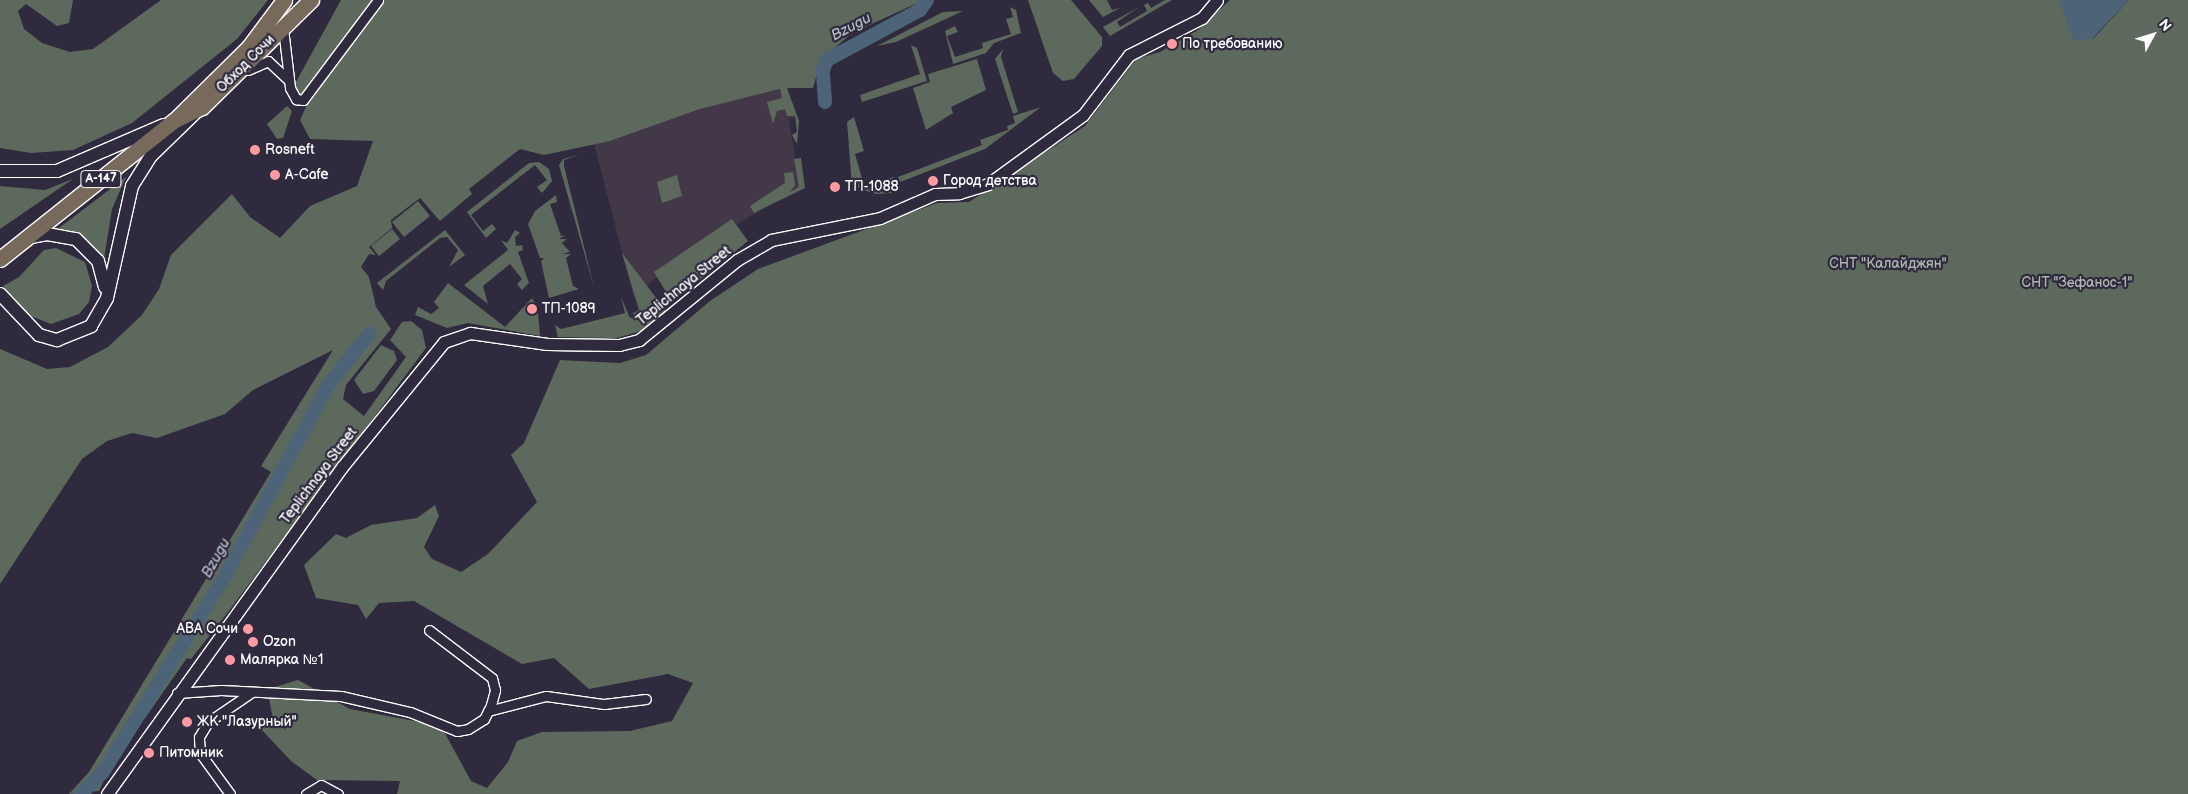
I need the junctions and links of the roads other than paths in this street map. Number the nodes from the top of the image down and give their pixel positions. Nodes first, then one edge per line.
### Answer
1 (284, 0) edge
2 (310, 0) edge
3 (378, 0) edge
4 (1217, 0) edge
5 (283, 28) junction
6 (230, 80) junction
7 (288, 82) junction
8 (202, 107) junction
9 (175, 120) junction
10 (0, 171) edge
11 (26, 238) junction
12 (3, 257) edge
13 (0, 294) edge
14 (107, 298) junction
15 (429, 630) dead end
16 (252, 692) junction
17 (177, 693) junction
18 (646, 700) dead end
19 (488, 711) junction
20 (107, 794) edge
21 (230, 794) edge
22 (306, 794) edge
23 (338, 794) edge

1 - 9 highway, Обход Сочи / А-147
2 - 5 highway, Обход Сочи / А-147
3 - 7 street
4 - 17 street, Teplichnaya Street
5 - 6 highway, Обход Сочи / А-147
5 - 7 street
6 - 7 street
6 - 8 highway, Обход Сочи / А-147
8 - 9 highway, Обход Сочи / А-147
8 - 14 main road, А-147
9 - 10 main road, А-147
9 - 11 highway, Обход Сочи / А-147
11 - 12 highway, Обход Сочи / А-147
11 - 14 main road
13 - 14 main road, А-147
15 - 19 street
16 - 17 street
16 - 19 street
16 - 21 street
17 - 20 street, Teplichnaya Street
18 - 19 street
22 - 23 street

